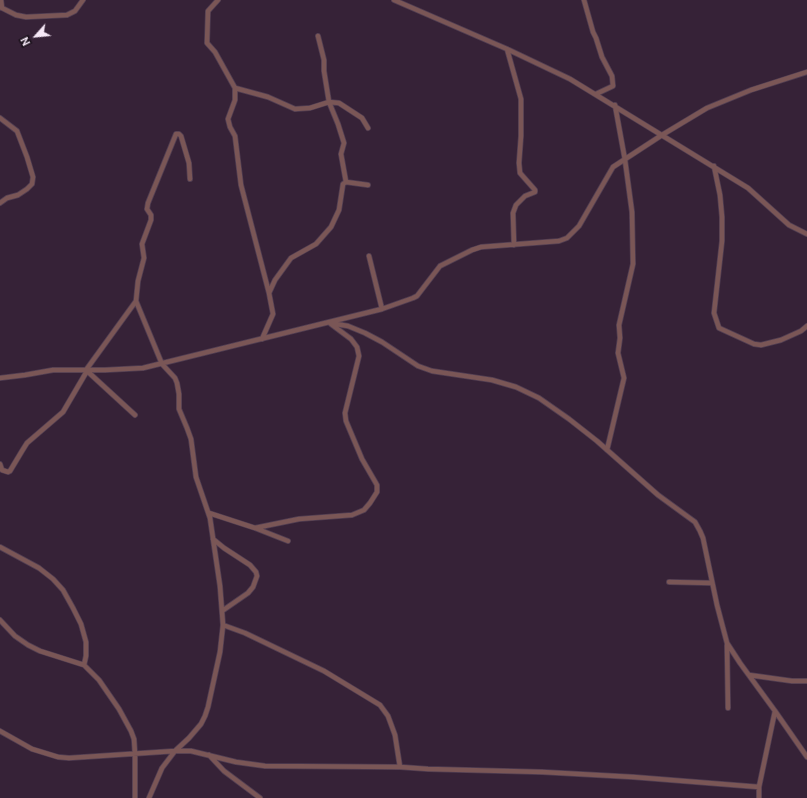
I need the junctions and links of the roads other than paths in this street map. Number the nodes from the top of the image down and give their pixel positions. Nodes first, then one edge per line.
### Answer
1 (1, 0) edge
2 (83, 0) edge
3 (218, 0) edge
4 (395, 0) edge
5 (584, 0) edge
6 (1, 8) edge
7 (318, 36) dead end
8 (507, 49) junction
9 (807, 72) edge
10 (235, 88) junction
11 (596, 94) junction
12 (329, 102) junction
13 (615, 105) junction
14 (0, 118) edge
15 (368, 128) dead end
16 (662, 134) junction
17 (625, 160) junction
18 (714, 166) junction
19 (190, 179) dead end
20 (346, 182) junction
21 (368, 185) dead end
22 (0, 203) edge
23 (807, 234) edge
24 (514, 245) junction
25 (369, 256) dead end
26 (269, 293) junction
27 (136, 301) junction
28 (382, 309) junction
29 (329, 323) junction
30 (807, 326) edge
31 (262, 339) junction
32 (162, 364) junction
33 (86, 371) junction
34 (0, 378) edge
35 (135, 415) dead end
36 (607, 450) junction
37 (0, 464) edge
38 (209, 513) junction
39 (255, 528) junction
40 (213, 539) junction
41 (288, 541) dead end
42 (0, 547) edge
43 (669, 582) dead end
44 (712, 583) junction
45 (222, 611) junction
46 (0, 620) edge
47 (223, 625) junction
48 (728, 643) junction
49 (84, 665) junction
50 (749, 675) junction
51 (807, 681) edge
52 (728, 708) dead end
53 (775, 711) junction
54 (0, 731) edge
55 (175, 751) junction
56 (136, 754) junction
57 (208, 754) junction
58 (807, 757) edge
59 (400, 767) junction
60 (759, 787) junction
61 (760, 796) edge
62 (135, 798) edge
63 (149, 798) edge
64 (260, 798) edge

1 - 6 street
2 - 6 street
3 - 10 street
4 - 8 street
5 - 11 street
7 - 12 street
8 - 11 street
8 - 24 street
9 - 16 street
10 - 12 street
10 - 26 street
11 - 13 street
12 - 15 street
12 - 20 street
13 - 16 street
13 - 17 street
14 - 22 street
16 - 17 street
16 - 18 street
17 - 24 street
17 - 36 street
18 - 23 street
18 - 30 street
19 - 27 street
20 - 21 street
20 - 26 street
24 - 28 street
25 - 28 street
26 - 31 street
27 - 32 street
27 - 33 street
28 - 29 street
29 - 31 street
29 - 36 street
29 - 39 street
31 - 32 street
32 - 33 street
32 - 38 street
33 - 34 street
33 - 35 street
33 - 37 street
36 - 44 street
38 - 39 street
38 - 40 street
39 - 41 street
40 - 45 street
40 - 45 street
42 - 49 street
43 - 44 street
44 - 48 street
45 - 47 street
46 - 49 street
47 - 55 street
47 - 59 street
48 - 50 street
48 - 52 street
49 - 56 street
50 - 51 street
50 - 53 street
53 - 58 street
53 - 60 street
54 - 56 street
55 - 56 street
55 - 57 street
55 - 63 street
56 - 62 street
57 - 59 street
57 - 64 street
59 - 60 street
60 - 61 street

